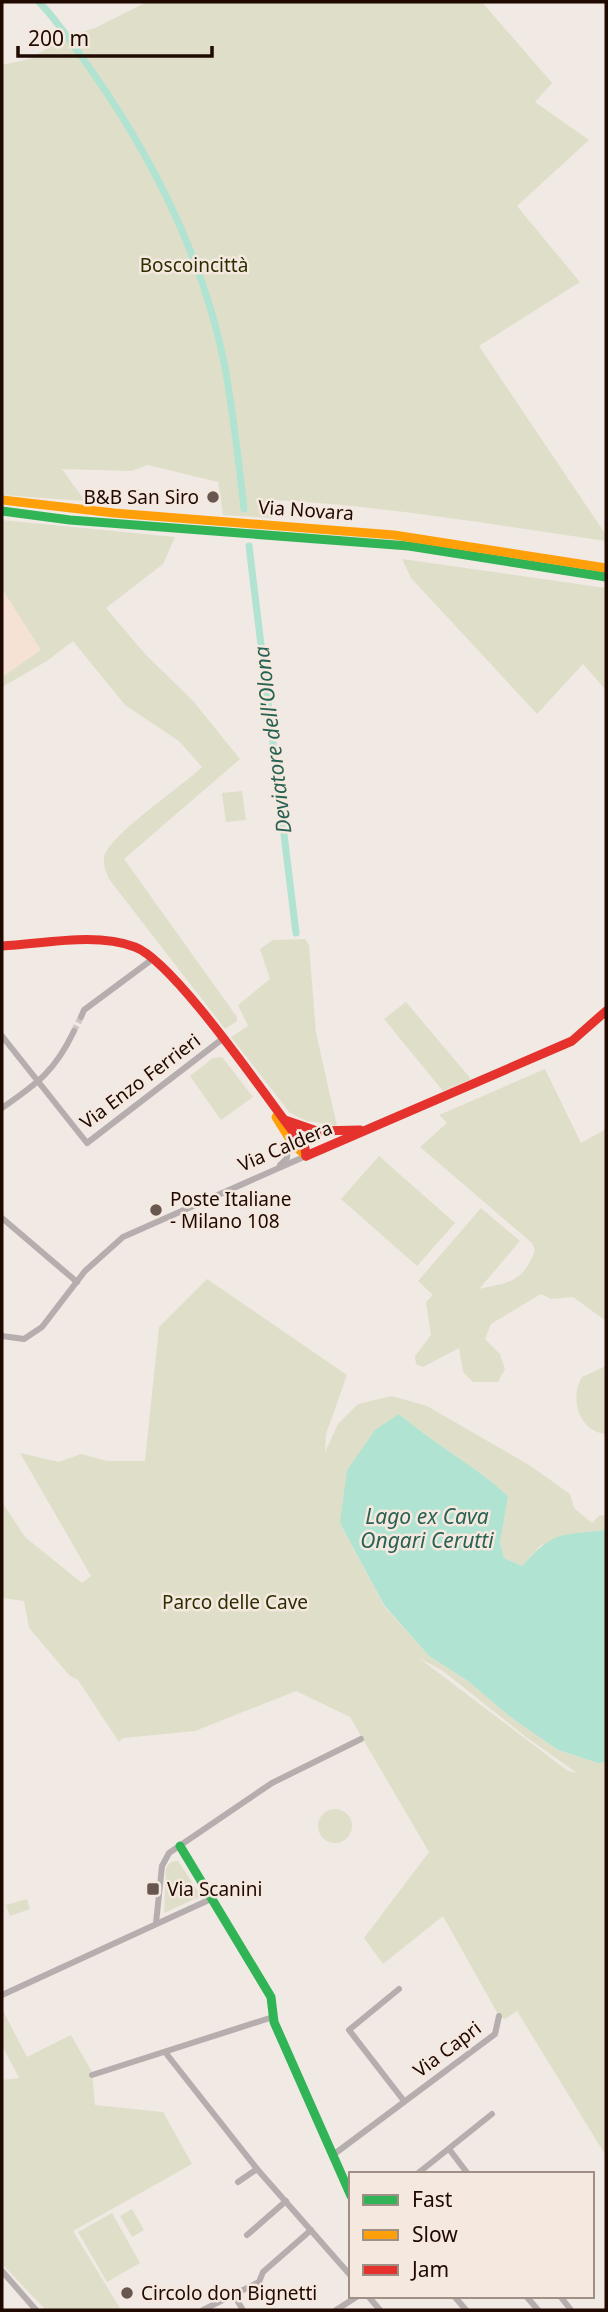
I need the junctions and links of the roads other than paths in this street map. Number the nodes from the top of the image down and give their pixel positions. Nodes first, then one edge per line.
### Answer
1 (2, 500) edge
2 (2, 511) edge
3 (606, 568) edge
4 (606, 577) edge
5 (2, 946) edge
6 (154, 958) junction
7 (606, 1011) edge
8 (80, 1017) tunnel mouth
9 (74, 1031) tunnel mouth
10 (2, 1036) edge
11 (221, 1040) junction
12 (37, 1082) junction
13 (268, 1102) junction
14 (2, 1108) edge
15 (283, 1119) junction
16 (373, 1128) junction
17 (288, 1138) junction
18 (306, 1156) junction
19 (275, 1170) junction
20 (2, 1218) edge
21 (77, 1282) junction
22 (2, 1336) edge
23 (361, 1739) dead end
24 (180, 1846) junction
25 (211, 1899) junction
26 (156, 1923) junction
27 (399, 1989) dead end
28 (2, 1995) edge
29 (499, 2016) dead end
30 (273, 2017) junction
31 (165, 2052) junction
32 (92, 2076) dead end
33 (404, 2101) junction
34 (492, 2114) dead end
35 (449, 2149) junction
36 (333, 2155) junction
37 (257, 2169) junction
38 (420, 2172) edge
39 (466, 2172) edge
40 (238, 2182) dead end
41 (349, 2191) edge
42 (286, 2201) junction
43 (311, 2230) junction
44 (247, 2235) dead end
45 (2, 2271) edge
46 (349, 2274) edge
47 (234, 2297) junction
48 (355, 2298) edge
49 (36, 2310) edge
50 (203, 2310) edge
51 (243, 2310) edge
52 (336, 2310) edge

1 - 3 street, Via Novara
2 - 4 street, Via Novara
5 - 6 street
6 - 8 street
6 - 11 street
7 - 16 street, Via Caldera
9 - 12 street
10 - 12 street, Via Enzo Ferrieri
11 - 12 street, Via Enzo Ferrieri
11 - 13 street
12 - 14 street
13 - 15 street
13 - 17 street
15 - 16 street
15 - 18 street
16 - 18 street, Via Caldera
17 - 18 street
17 - 19 street
18 - 19 street, Via Caldera
19 - 21 street, Via Caldera
20 - 21 street
21 - 22 street, Via Caldera
23 - 24 street
24 - 25 street
24 - 26 street
25 - 26 street
25 - 30 street
26 - 28 street
27 - 33 street, Via Capri
29 - 33 street, Via Capri
30 - 31 street
30 - 36 street
31 - 32 street
31 - 37 street
33 - 36 street, Via Capri
34 - 35 street
35 - 38 street
35 - 39 street
36 - 41 street
37 - 40 street
37 - 42 street
42 - 43 street
42 - 44 street
43 - 46 street
43 - 47 street
45 - 49 street
47 - 50 street
47 - 51 street
48 - 52 street

